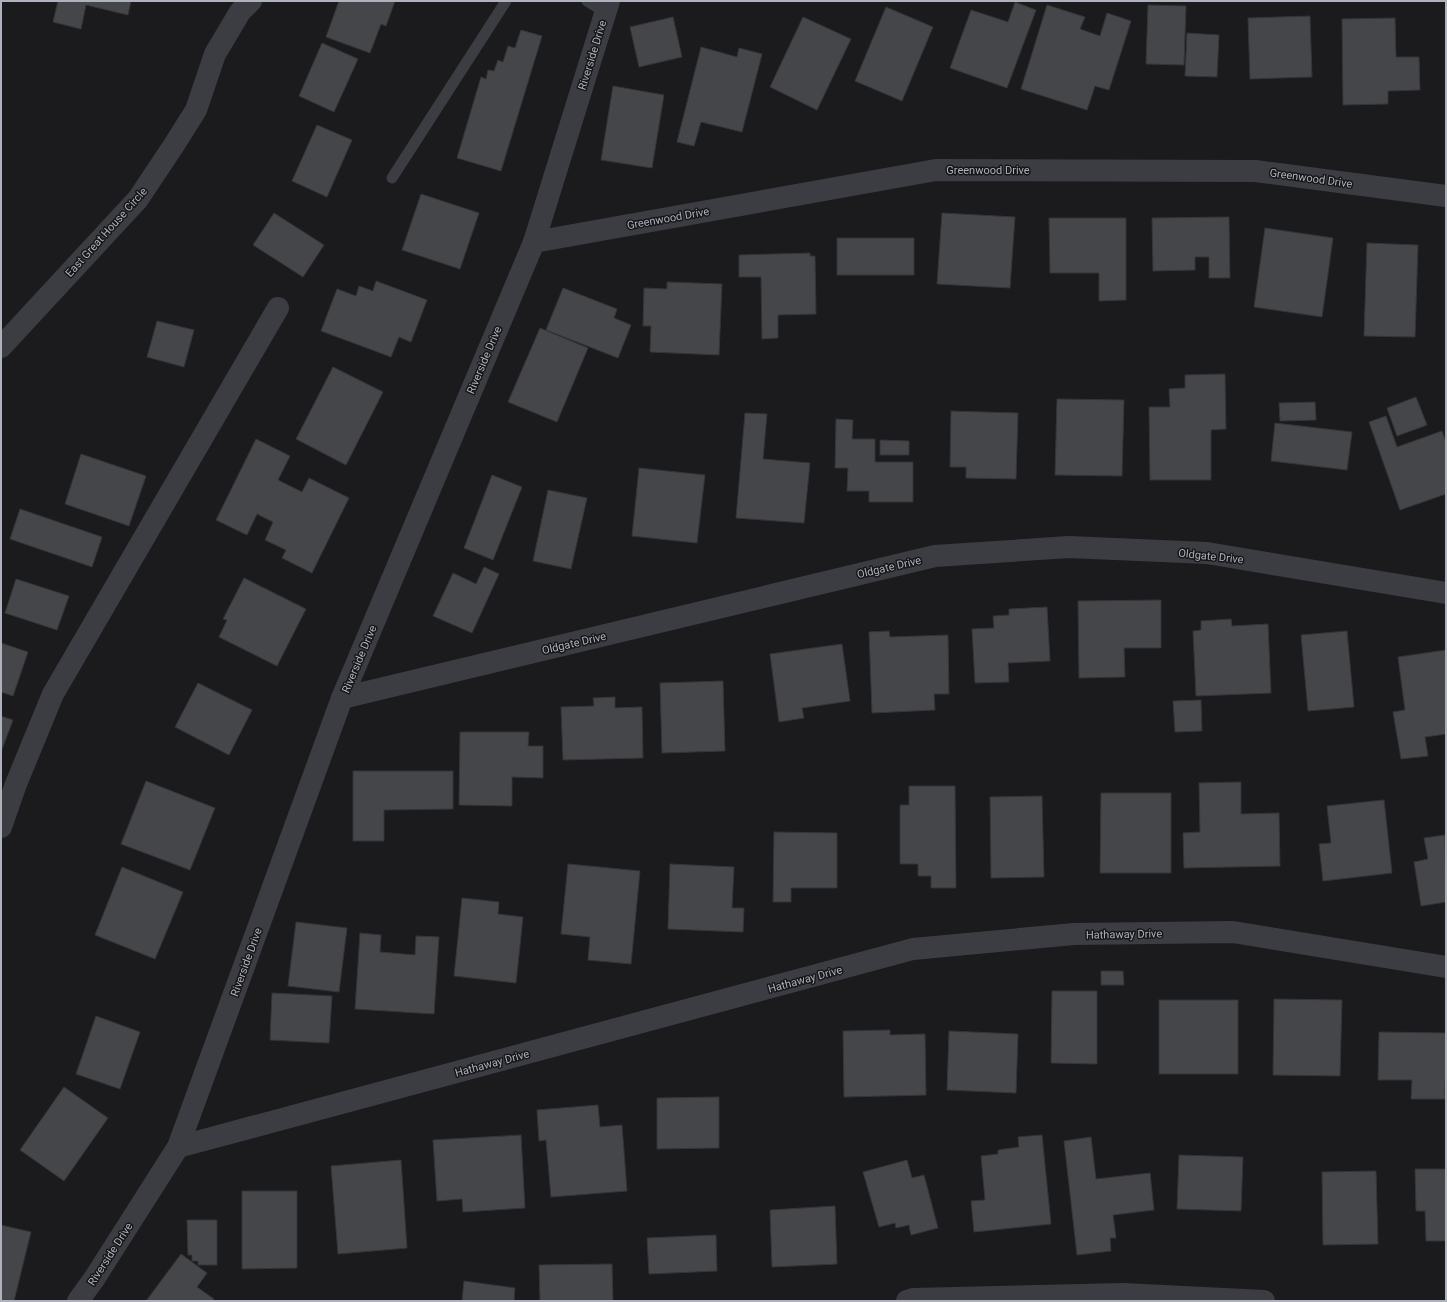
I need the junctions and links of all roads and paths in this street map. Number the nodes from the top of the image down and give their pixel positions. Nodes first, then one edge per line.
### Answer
1 (251, 1) edge
2 (506, 1) edge
3 (600, 5) edge
4 (392, 178) dead end
5 (1446, 196) edge
6 (534, 242) junction
7 (278, 308) dead end
8 (1, 347) edge
9 (1446, 593) edge
10 (342, 698) junction
11 (1, 827) edge
12 (1446, 967) edge
13 (178, 1147) junction
14 (911, 1300) edge
15 (78, 1301) edge
16 (1264, 1301) edge

1 - 8 street, East Great House Circle
2 - 4 lane
3 - 6 street, Riverside Drive
5 - 6 street, Greenwood Drive
6 - 10 street, Riverside Drive
7 - 11 street
9 - 10 street, Oldgate Drive
10 - 13 street, Riverside Drive
12 - 13 street, Hathaway Drive
13 - 15 street, Riverside Drive
14 - 16 street

